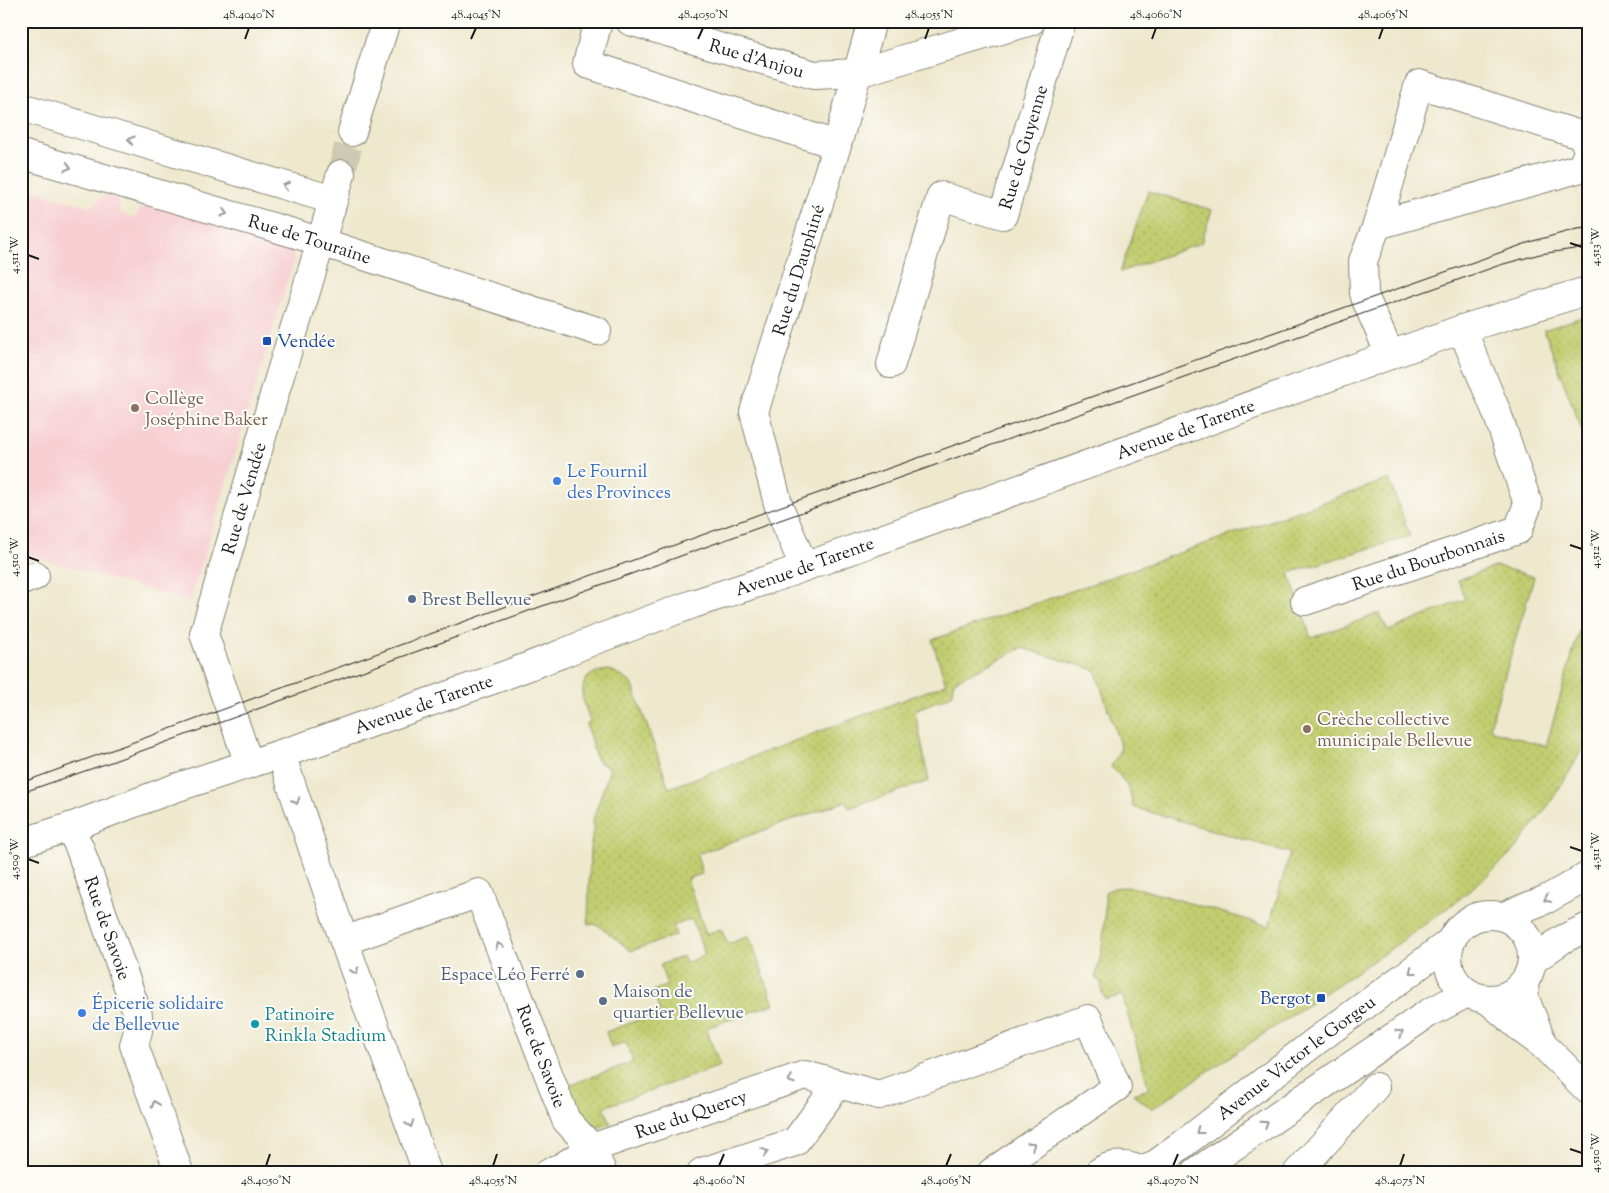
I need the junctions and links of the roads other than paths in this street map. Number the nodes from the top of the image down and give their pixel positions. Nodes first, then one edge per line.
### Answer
1 (386, 21) edge
2 (598, 21) edge
3 (630, 21) edge
4 (872, 21) edge
5 (1031, 21) edge
6 (1061, 21) edge
7 (858, 73) junction
8 (21, 107) edge
9 (352, 132) tunnel mouth
10 (837, 146) junction
11 (1588, 147) edge
12 (1588, 152) edge
13 (21, 154) edge
14 (341, 174) tunnel mouth
15 (333, 200) junction
16 (1376, 225) junction
17 (320, 243) junction
18 (1588, 292) edge
19 (1462, 329) junction
20 (597, 330) dead end
21 (1390, 355) junction
22 (891, 364) dead end
23 (804, 567) junction
24 (1306, 601) dead end
25 (281, 754) junction
26 (248, 764) junction
27 (70, 827) junction
28 (21, 843) edge
29 (1588, 876) edge
30 (1504, 916) junction
31 (1588, 927) edge
32 (344, 941) junction
33 (1451, 941) junction
34 (1529, 971) junction
35 (1478, 996) junction
36 (1544, 1045) junction
37 (838, 1084) junction
38 (1375, 1087) dead end
39 (1588, 1090) edge
40 (597, 1160) edge
41 (175, 1161) edge
42 (1142, 1171) edge
43 (427, 1172) edge
44 (549, 1172) edge
45 (702, 1172) edge
46 (992, 1172) edge
47 (1099, 1172) edge
48 (1196, 1172) edge
49 (1298, 1172) edge

1 - 9 street
2 - 10 street
3 - 7 street, Rue d'Anjou
4 - 7 street, Rue du Dauphiné
5 - 7 street, Rue d'Anjou
6 - 22 street, Rue de Guyenne
7 - 10 street, Rue du Dauphiné
15 -> 8 street
10 - 23 street, Rue du Dauphiné
11 - 16 street
12 - 16 street
13 -> 17 street, Rue de Touraine
14 - 15 street, Rue de Vendée
15 - 17 street, Rue de Vendée
16 - 21 street
17 - 20 street, Rue de Touraine
17 - 26 street, Rue de Vendée
18 - 19 street, Avenue de Tarente
19 - 21 street, Avenue de Tarente
19 - 24 street, Rue du Bourbonnais
21 - 23 street, Avenue de Tarente
23 - 25 street, Avenue de Tarente
25 - 26 street, Avenue de Tarente
25 -> 32 street
26 - 27 street, Avenue de Tarente
27 - 28 street, Avenue de Tarente
41 -> 27 street, Rue de Savoie
29 -> 30 street
30 - 33 street
30 - 34 street
31 - 34 street
40 -> 32 street, Rue de Savoie
32 -> 43 street
33 - 35 street
33 -> 42 street, Avenue Victor le Gorgeu
34 - 35 street
34 - 36 street
35 - 36 street
48 -> 35 street, Avenue Victor le Gorgeu
36 - 39 street
37 -> 40 street, Rue du Quercy
45 -> 37 street
46 -> 37 street, Rue du Quercy
38 - 49 street
40 - 44 street, Rue du Quercy
42 - 47 street

